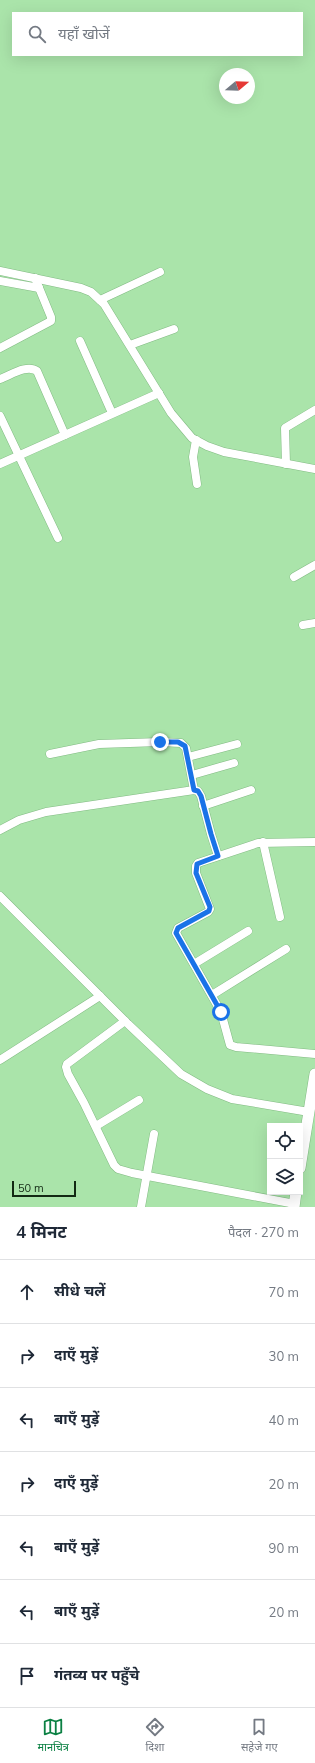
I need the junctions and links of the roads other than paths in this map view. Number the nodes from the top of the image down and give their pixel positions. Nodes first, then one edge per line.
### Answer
1 (0, 271) edge
2 (160, 272) dead end
3 (0, 281) edge
4 (37, 284) junction
5 (100, 300) junction
6 (174, 329) dead end
7 (80, 341) dead end
8 (130, 345) junction
9 (0, 348) edge
10 (0, 379) edge
11 (158, 393) junction
12 (315, 410) edge
13 (112, 414) junction
14 (0, 416) edge
15 (65, 435) junction
16 (194, 444) junction
17 (18, 456) junction
18 (0, 464) edge
19 (286, 464) junction
20 (315, 469) edge
21 (197, 484) dead end
22 (58, 538) dead end
23 (315, 566) edge
24 (294, 577) dead end
25 (315, 623) edge
26 (303, 625) dead end
27 (237, 744) dead end
28 (50, 754) dead end
29 (188, 757) junction
30 (234, 763) dead end
31 (192, 775) junction
32 (194, 790) junction
33 (251, 790) dead end
34 (203, 806) junction
35 (0, 830) edge
36 (263, 842) junction
37 (315, 842) edge
38 (218, 856) junction
39 (0, 896) edge
40 (280, 917) dead end
41 (248, 931) dead end
42 (286, 949) dead end
43 (194, 964) junction
44 (212, 995) junction
45 (100, 996) junction
46 (125, 1021) junction
47 (315, 1054) edge
48 (0, 1060) edge
49 (315, 1074) edge
50 (139, 1100) dead end
51 (309, 1112) junction
52 (96, 1126) junction
53 (154, 1134) dead end
54 (301, 1159) edge
55 (146, 1175) junction
56 (296, 1195) edge
57 (294, 1205) edge
58 (141, 1207) edge

1 - 4 street
2 - 5 street
3 - 4 street
4 - 5 street
4 - 9 street
5 - 8 street
6 - 8 street
7 - 13 street
8 - 11 street
10 - 15 street
11 - 13 street
11 - 16 street
12 - 19 street
13 - 15 street
14 - 17 street
15 - 17 street
16 - 19 street
16 - 21 street
17 - 18 street
17 - 22 street
19 - 20 street
23 - 24 street
25 - 26 street
27 - 29 street
28 - 29 street
29 - 31 street
30 - 31 street
31 - 32 street
32 - 34 street
32 - 35 street
33 - 34 street
34 - 38 street
36 - 37 street
36 - 38 street
36 - 40 street
38 - 43 street
39 - 45 street
41 - 43 street
42 - 44 street
43 - 44 street
44 - 47 street
45 - 46 street
45 - 48 street
46 - 51 street
46 - 52 street
49 - 51 main road
50 - 52 street
51 - 54 main road
52 - 55 street
53 - 55 street
55 - 57 street
55 - 58 street
56 - 57 main road

